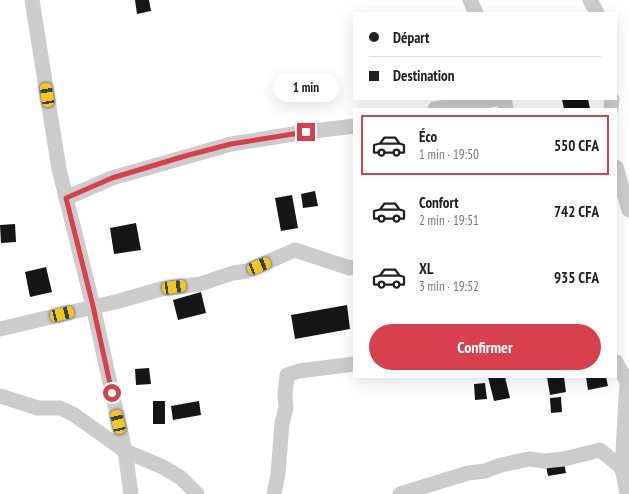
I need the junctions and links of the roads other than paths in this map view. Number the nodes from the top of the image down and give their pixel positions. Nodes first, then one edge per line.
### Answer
1 (32, 0) edge
2 (470, 0) edge
3 (590, 0) edge
4 (476, 12) edge
5 (596, 12) edge
6 (490, 100) edge
7 (441, 108) edge
8 (353, 126) edge
9 (617, 170) edge
10 (66, 198) junction
11 (629, 210) edge
12 (353, 267) edge
13 (93, 306) junction
14 (0, 329) edge
15 (353, 364) edge
16 (617, 364) edge
17 (0, 396) edge
18 (125, 451) junction
19 (622, 468) junction
20 (131, 494) edge
21 (198, 494) edge
22 (274, 494) edge
23 (400, 494) edge
24 (627, 494) edge

1 - 10 street
2 - 4 street
3 - 5 street
6 - 7 street
8 - 10 street
9 - 11 street
10 - 13 street
12 - 13 street
13 - 14 street
13 - 18 street
15 - 22 street
16 - 19 street
17 - 18 street
18 - 20 street
18 - 21 street
19 - 23 street
19 - 24 street

